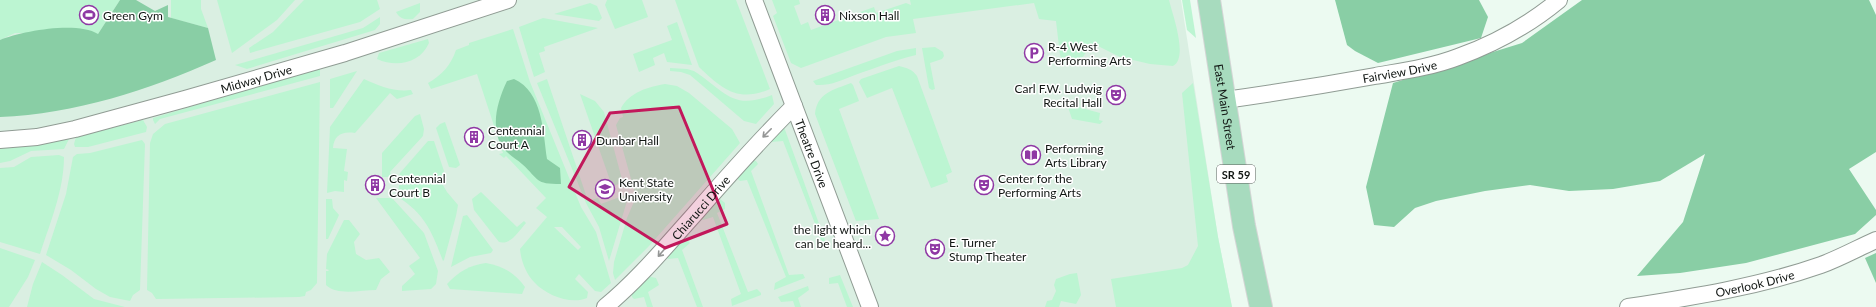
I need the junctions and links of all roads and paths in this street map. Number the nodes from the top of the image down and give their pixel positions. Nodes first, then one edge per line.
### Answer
1 (508, 0) edge
2 (754, 0) edge
3 (1209, 0) edge
4 (1559, 0) edge
5 (1225, 100) junction
6 (794, 106) junction
7 (0, 140) edge
8 (1876, 240) edge
9 (605, 307) edge
10 (870, 307) edge
11 (1261, 307) edge
12 (1628, 307) edge

1 - 7 street, Midway Drive
2 - 6 street, Theatre Drive
3 - 5 main road, East Main Street / SR 59
4 - 5 street, Fairview Drive
5 - 11 main road, East Main Street / SR 59
6 -> 9 street, Chiarucci Drive
6 - 10 street, Theatre Drive
8 - 12 street, Overlook Drive

